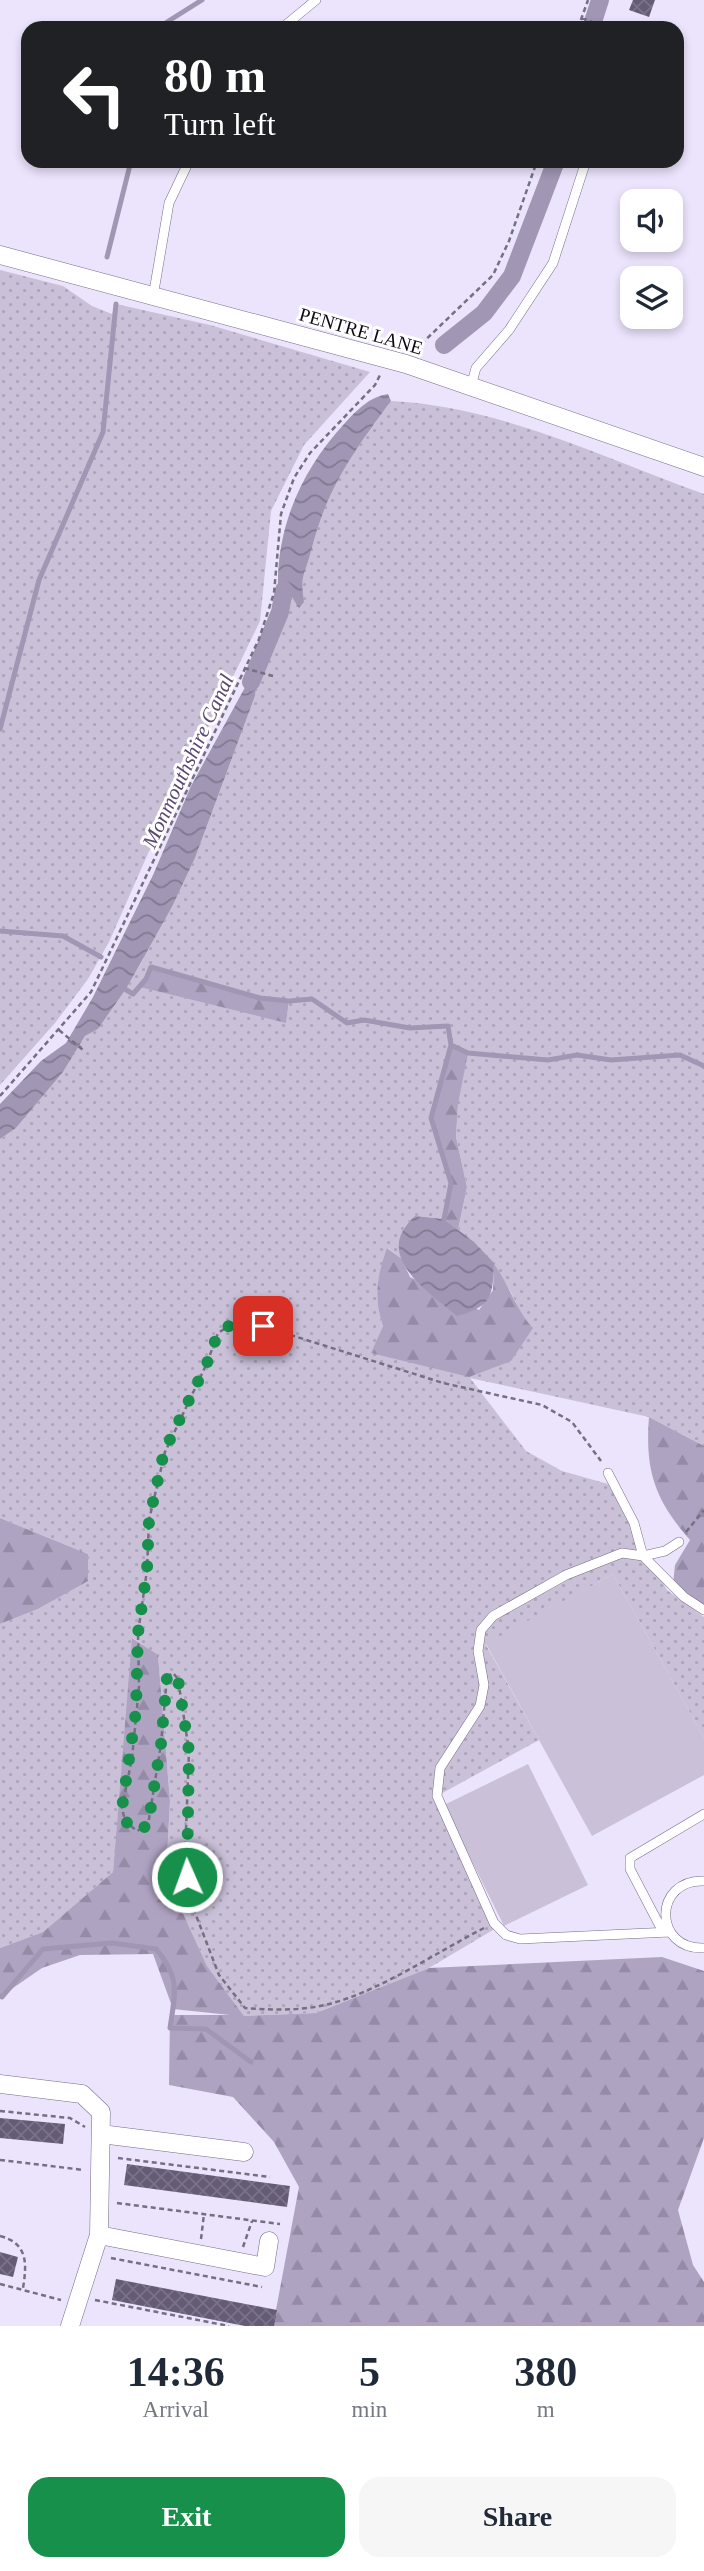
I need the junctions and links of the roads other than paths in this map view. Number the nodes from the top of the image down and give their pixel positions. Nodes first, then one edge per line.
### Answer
1 (316, 0) edge
2 (290, 21) edge
3 (186, 168) edge
4 (584, 168) edge
5 (0, 255) edge
6 (153, 297) junction
7 (471, 386) junction
8 (704, 467) edge
9 (608, 1473) road end
10 (679, 1542) road end
11 (643, 1556) junction
12 (704, 1611) edge
13 (704, 1814) edge
14 (704, 1881) edge
15 (667, 1932) junction
16 (704, 1948) edge
17 (0, 2084) edge
18 (101, 2151) junction
19 (244, 2152) dead end
20 (99, 2235) junction
21 (269, 2241) dead end
22 (70, 2326) edge

1 - 2 lane
3 - 6 lane
4 - 7 lane
5 - 6 street, PENTRE LANE
6 - 7 street, PENTRE LANE
7 - 8 street, PENTRE LANE
9 - 11 lane
10 - 11 lane
11 - 12 lane
11 - 15 lane
13 - 15 lane
14 - 15 lane
15 - 16 lane
17 - 18 street
18 - 19 street
18 - 20 street
20 - 21 street
20 - 22 street

